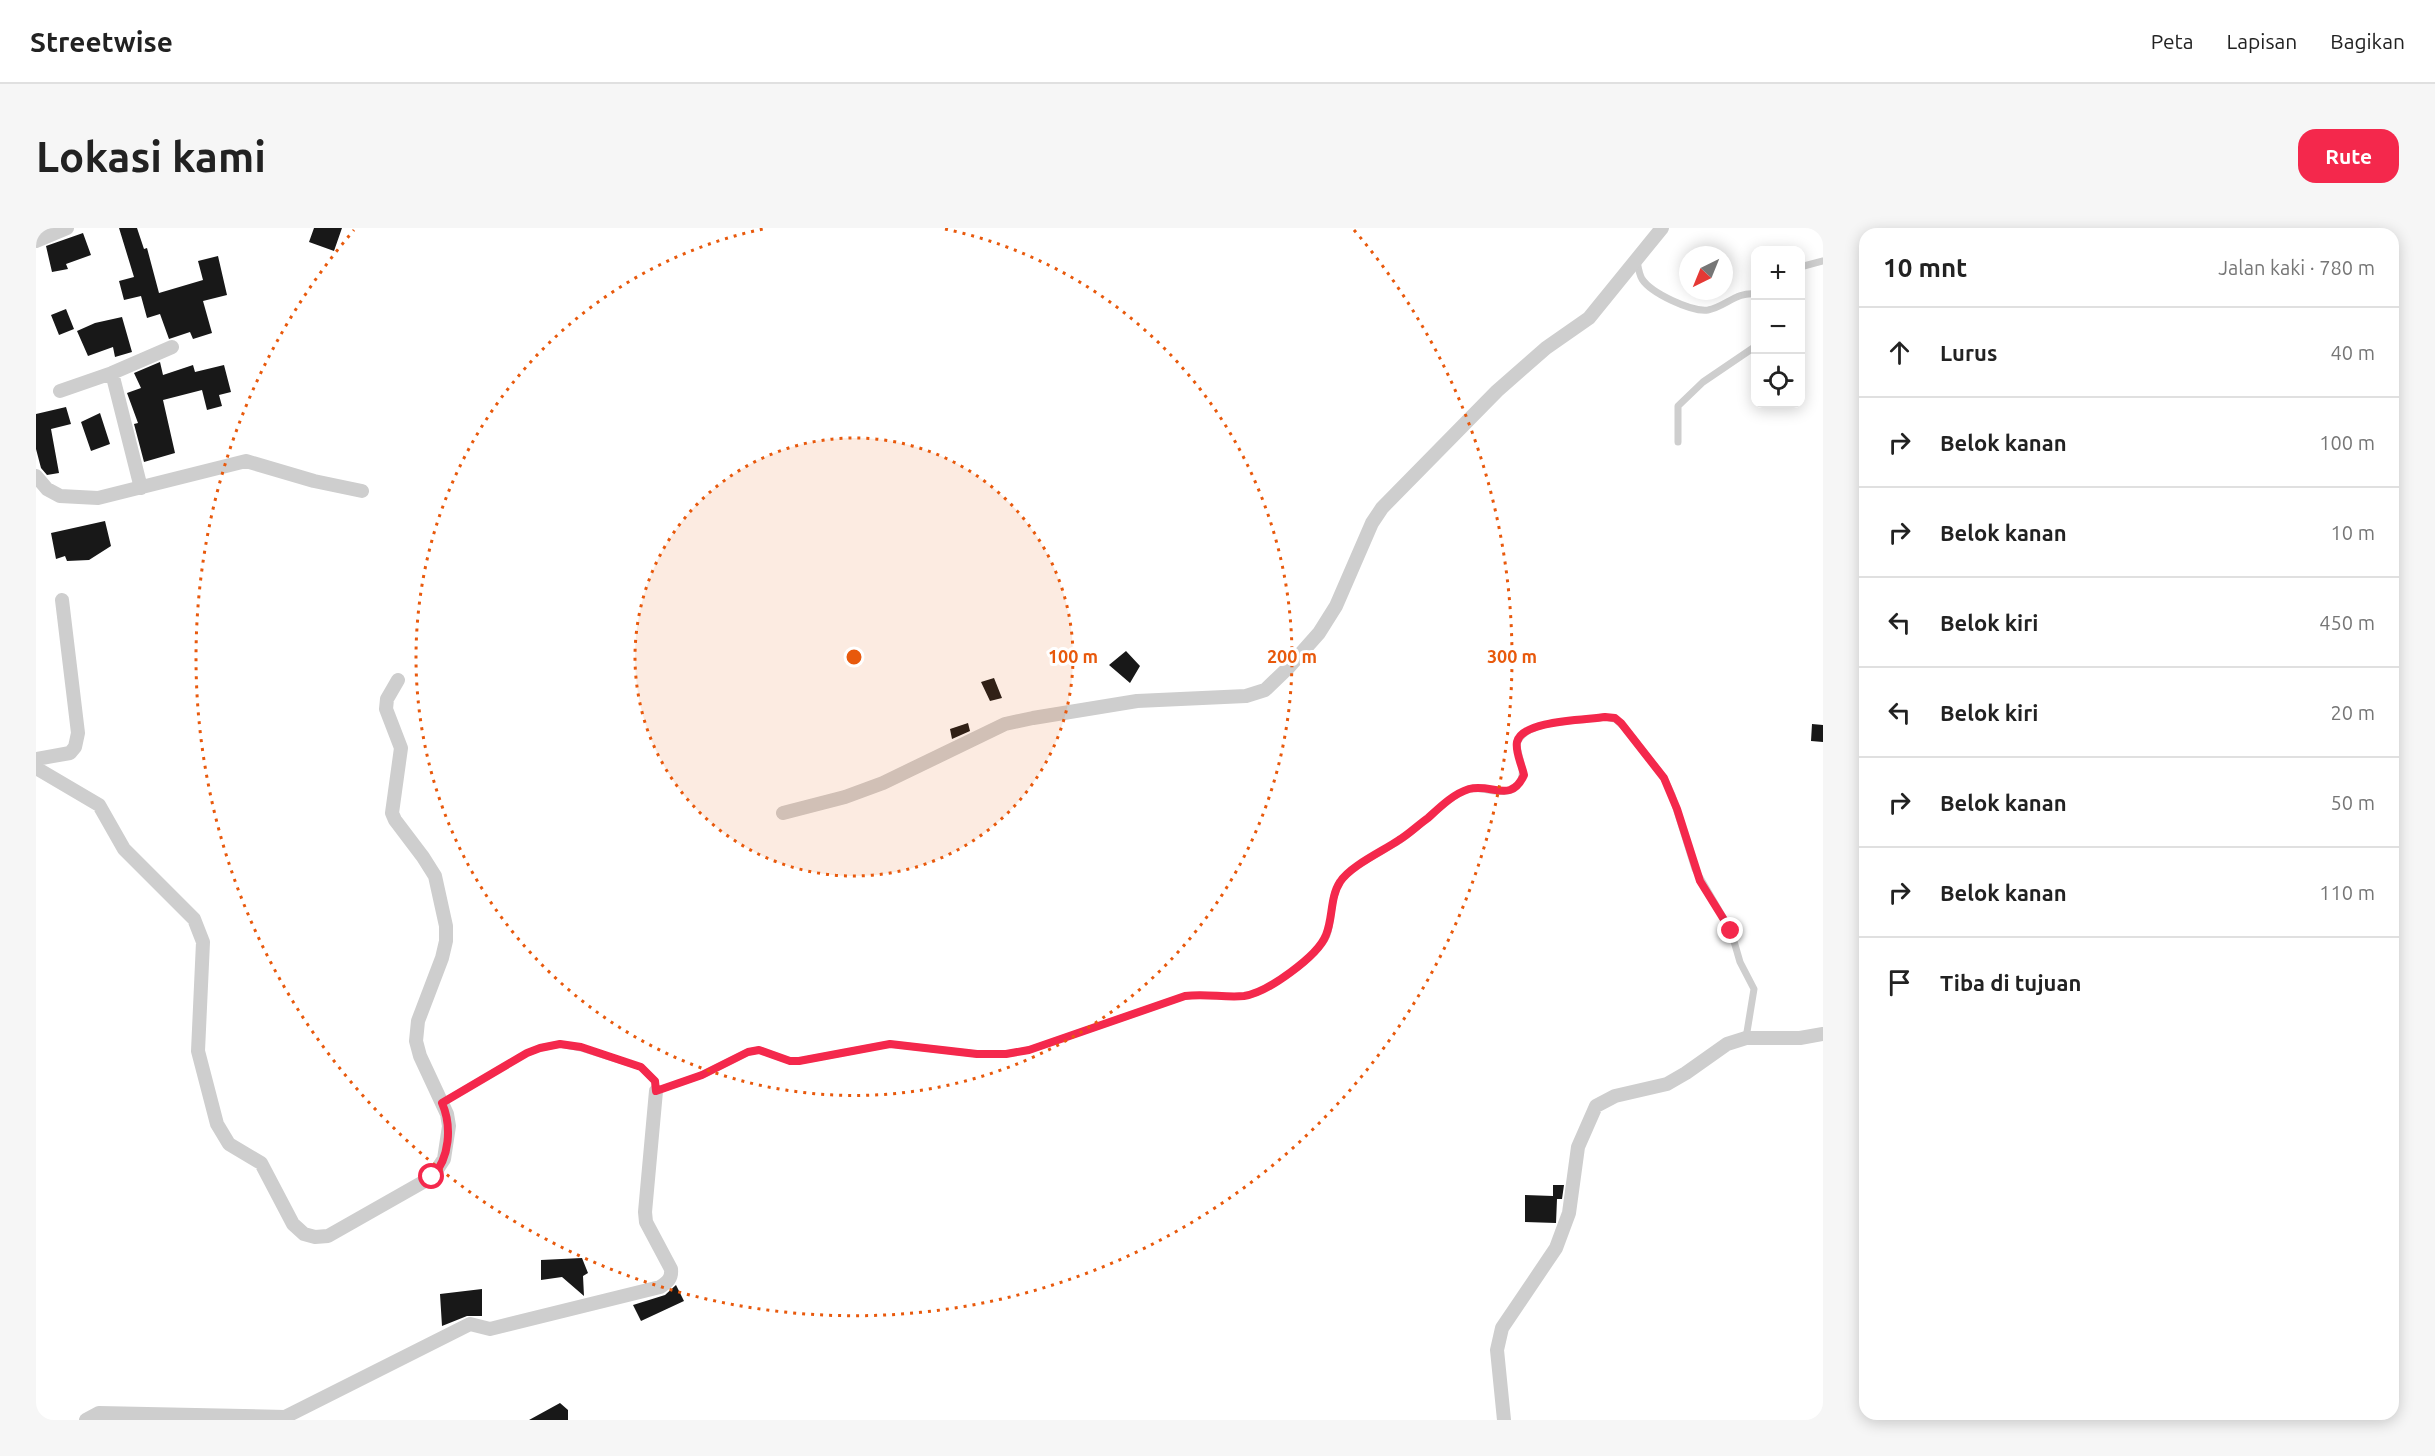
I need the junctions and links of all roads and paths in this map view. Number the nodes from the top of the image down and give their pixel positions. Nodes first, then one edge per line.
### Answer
1 (67, 228) edge
2 (1662, 228) edge
3 (36, 241) edge
4 (1637, 261) junction
5 (1823, 261) edge
6 (1805, 266) edge
7 (1751, 294) edge
8 (172, 347) dead end
9 (1751, 349) edge
10 (112, 373) junction
11 (60, 391) dead end
12 (1678, 442) dead end
13 (36, 476) edge
14 (141, 488) junction
15 (362, 491) dead end
16 (62, 600) dead end
17 (398, 680) dead end
18 (36, 759) edge
19 (36, 768) edge
20 (783, 813) dead end
21 (1823, 1034) edge
22 (1746, 1038) junction
23 (656, 1091) junction
24 (442, 1103) junction
25 (276, 1419) edge
26 (86, 1420) edge
27 (1504, 1420) edge

1 - 3 street
2 - 4 street
4 - 7 lane
4 - 20 street
5 - 6 lane
8 - 10 street
9 - 12 lane
10 - 11 street
10 - 14 street
13 - 14 street
14 - 15 street
16 - 18 street
17 - 24 street
19 - 24 street
21 - 22 street
22 - 23 lane
22 - 27 street
23 - 24 lane
23 - 25 street
25 - 26 street

